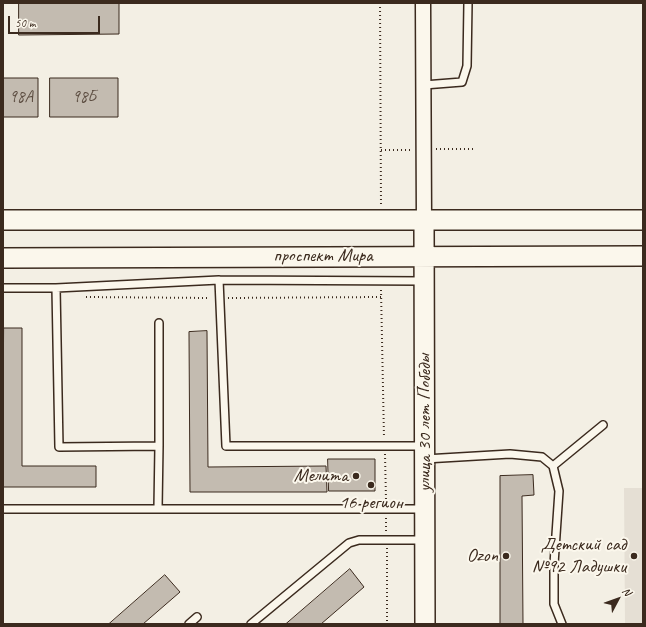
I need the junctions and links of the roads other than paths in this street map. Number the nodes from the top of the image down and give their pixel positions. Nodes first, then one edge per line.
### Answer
1 (424, 3) edge
2 (468, 3) edge
3 (424, 85) junction
4 (3, 220) edge
5 (643, 220) edge
6 (424, 221) junction
7 (424, 256) junction
8 (643, 256) edge
9 (3, 258) edge
10 (219, 280) junction
11 (424, 281) junction
12 (3, 288) edge
13 (56, 288) junction
14 (159, 323) dead end
15 (603, 425) dead end
16 (159, 446) junction
17 (425, 452) junction
18 (553, 466) junction
19 (158, 508) junction
20 (3, 509) edge
21 (425, 509) junction
22 (425, 540) junction
23 (197, 617) dead end
24 (189, 624) edge
25 (251, 624) edge
26 (425, 624) edge
27 (562, 624) edge

1 - 3 street
2 - 3 lane
3 - 6 street
4 - 6 street, проспект Мира
5 - 6 street, проспект Мира
6 - 7 street, улица 30 лет Победы
7 - 8 street, проспект Мира
7 - 9 street, проспект Мира
7 - 11 street, улица 30 лет Победы
10 - 11 lane
10 - 13 lane
10 - 17 lane
11 - 17 street, улица 30 лет Победы
12 - 13 lane
13 - 16 lane
14 - 16 lane
15 - 18 lane
16 - 19 lane
17 - 18 lane
17 - 21 street, улица 30 лет Победы
18 - 27 lane
19 - 20 lane
19 - 21 lane
21 - 22 street, улица 30 лет Победы
22 - 25 lane
22 - 26 street, улица 30 лет Победы
23 - 24 lane

